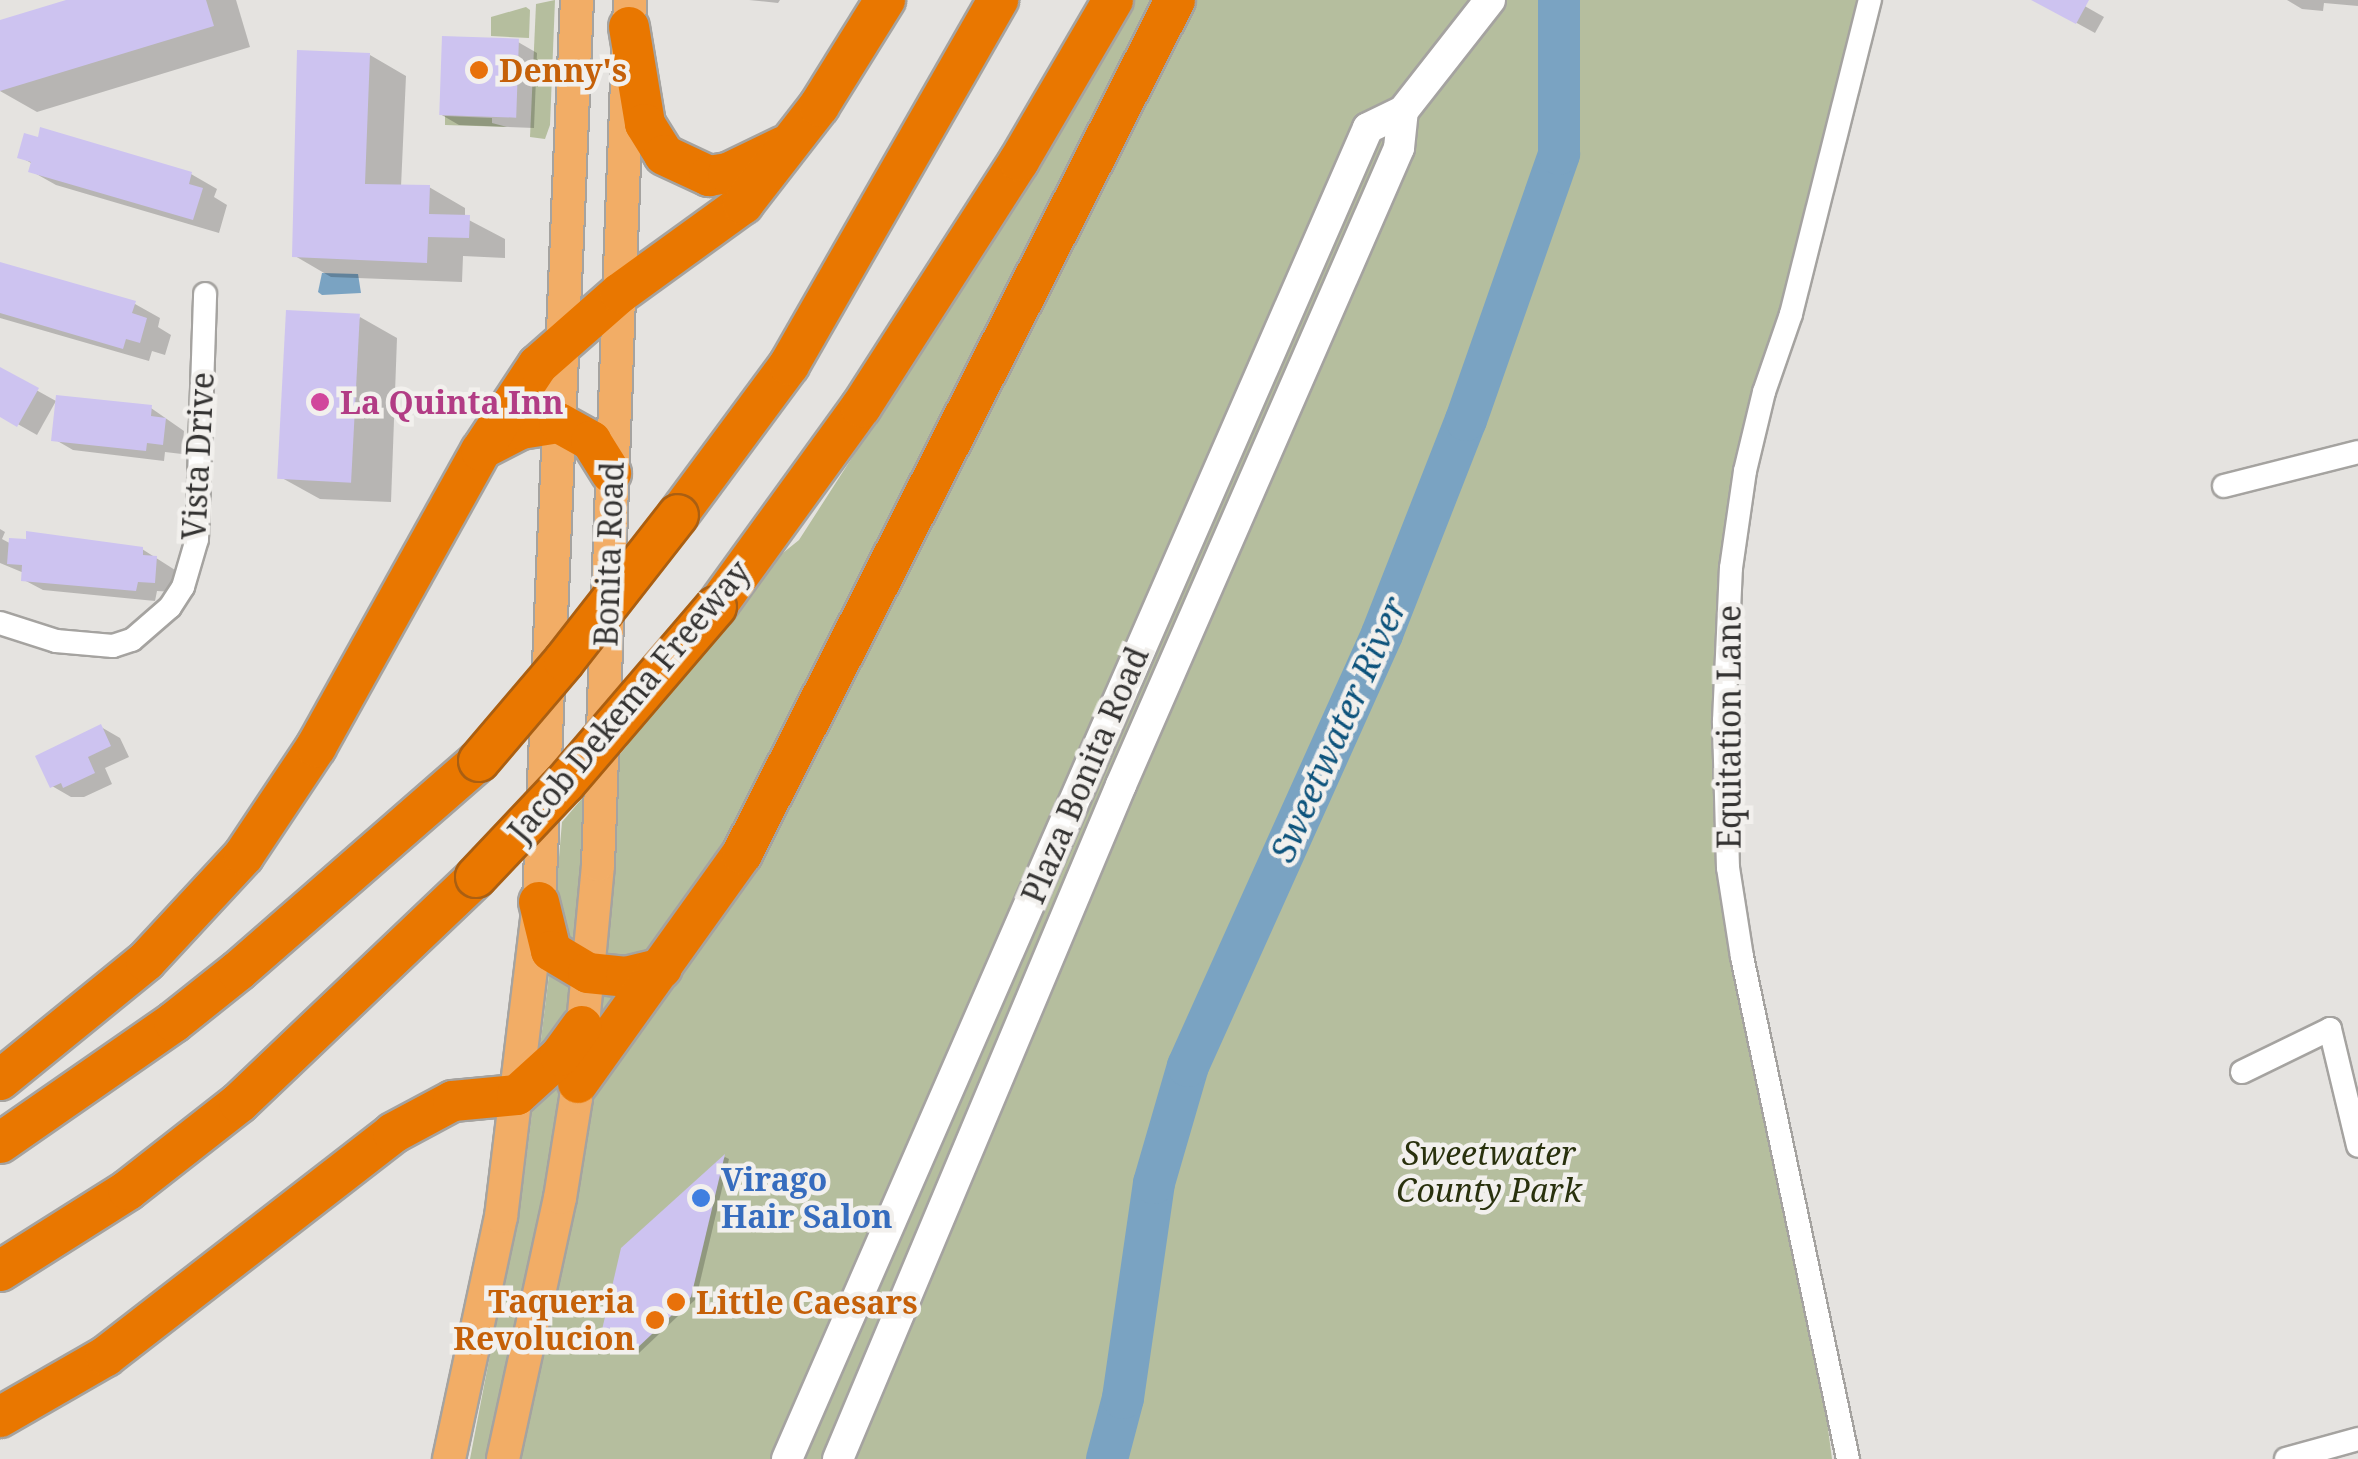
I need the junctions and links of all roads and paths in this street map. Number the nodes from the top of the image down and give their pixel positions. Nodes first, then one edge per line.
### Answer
1 (577, 0) edge
2 (885, 0) edge
3 (998, 0) edge
4 (1112, 0) edge
5 (1175, 0) edge
6 (1490, 0) edge
7 (1870, 0) edge
8 (629, 14) edge
9 (1403, 111) junction
10 (792, 142) junction
11 (620, 293) junction
12 (205, 294) dead end
13 (562, 342) junction
14 (559, 423) junction
15 (481, 451) junction
16 (2358, 452) edge
17 (611, 473) junction
18 (2224, 486) dead end
19 (0, 623) edge
20 (538, 902) junction
21 (662, 968) junction
22 (588, 973) junction
23 (582, 1026) junction
24 (2242, 1072) dead end
25 (0, 1080) edge
26 (578, 1082) junction
27 (517, 1095) junction
28 (0, 1143) edge
29 (2358, 1146) edge
30 (128, 1190) junction
31 (0, 1271) edge
32 (0, 1296) edge
33 (0, 1417) edge
34 (2358, 1439) edge
35 (449, 1459) edge
36 (503, 1459) edge
37 (788, 1459) edge
38 (838, 1459) edge
39 (1848, 1459) edge
40 (2286, 1459) edge

1 - 13 main road, Bonita Road
2 - 10 highway
3 - 28 highway, bridge
4 - 30 highway, Jacob Dekema Freeway, bridge
5 - 21 highway
6 - 9 main road, Plaza Bonita Road
7 - 39 street, Equitation Lane
8 - 10 highway
8 - 11 main road, Bonita Road
9 - 37 main road, Plaza Bonita Road
9 - 38 main road, Plaza Bonita Road
10 - 11 highway
11 - 13 highway
11 - 17 main road, Bonita Road
12 - 19 street, Vista Drive
13 - 14 main road, Bonita Road
13 - 15 highway
14 - 15 highway
14 - 17 highway
14 - 20 main road, Bonita Road
15 - 25 highway
16 - 18 street
17 - 22 main road, Bonita Road
20 - 22 highway
20 - 27 main road, Bonita Road
21 - 22 highway
21 - 26 highway
22 - 23 main road, Bonita Road
23 - 26 main road, Bonita Road
23 - 27 highway
24 - 29 street
26 - 36 main road, Bonita Road
27 - 33 highway
27 - 35 main road, Bonita Road
30 - 31 highway, Jacob Dekema Freeway
30 - 32 highway
34 - 40 street

